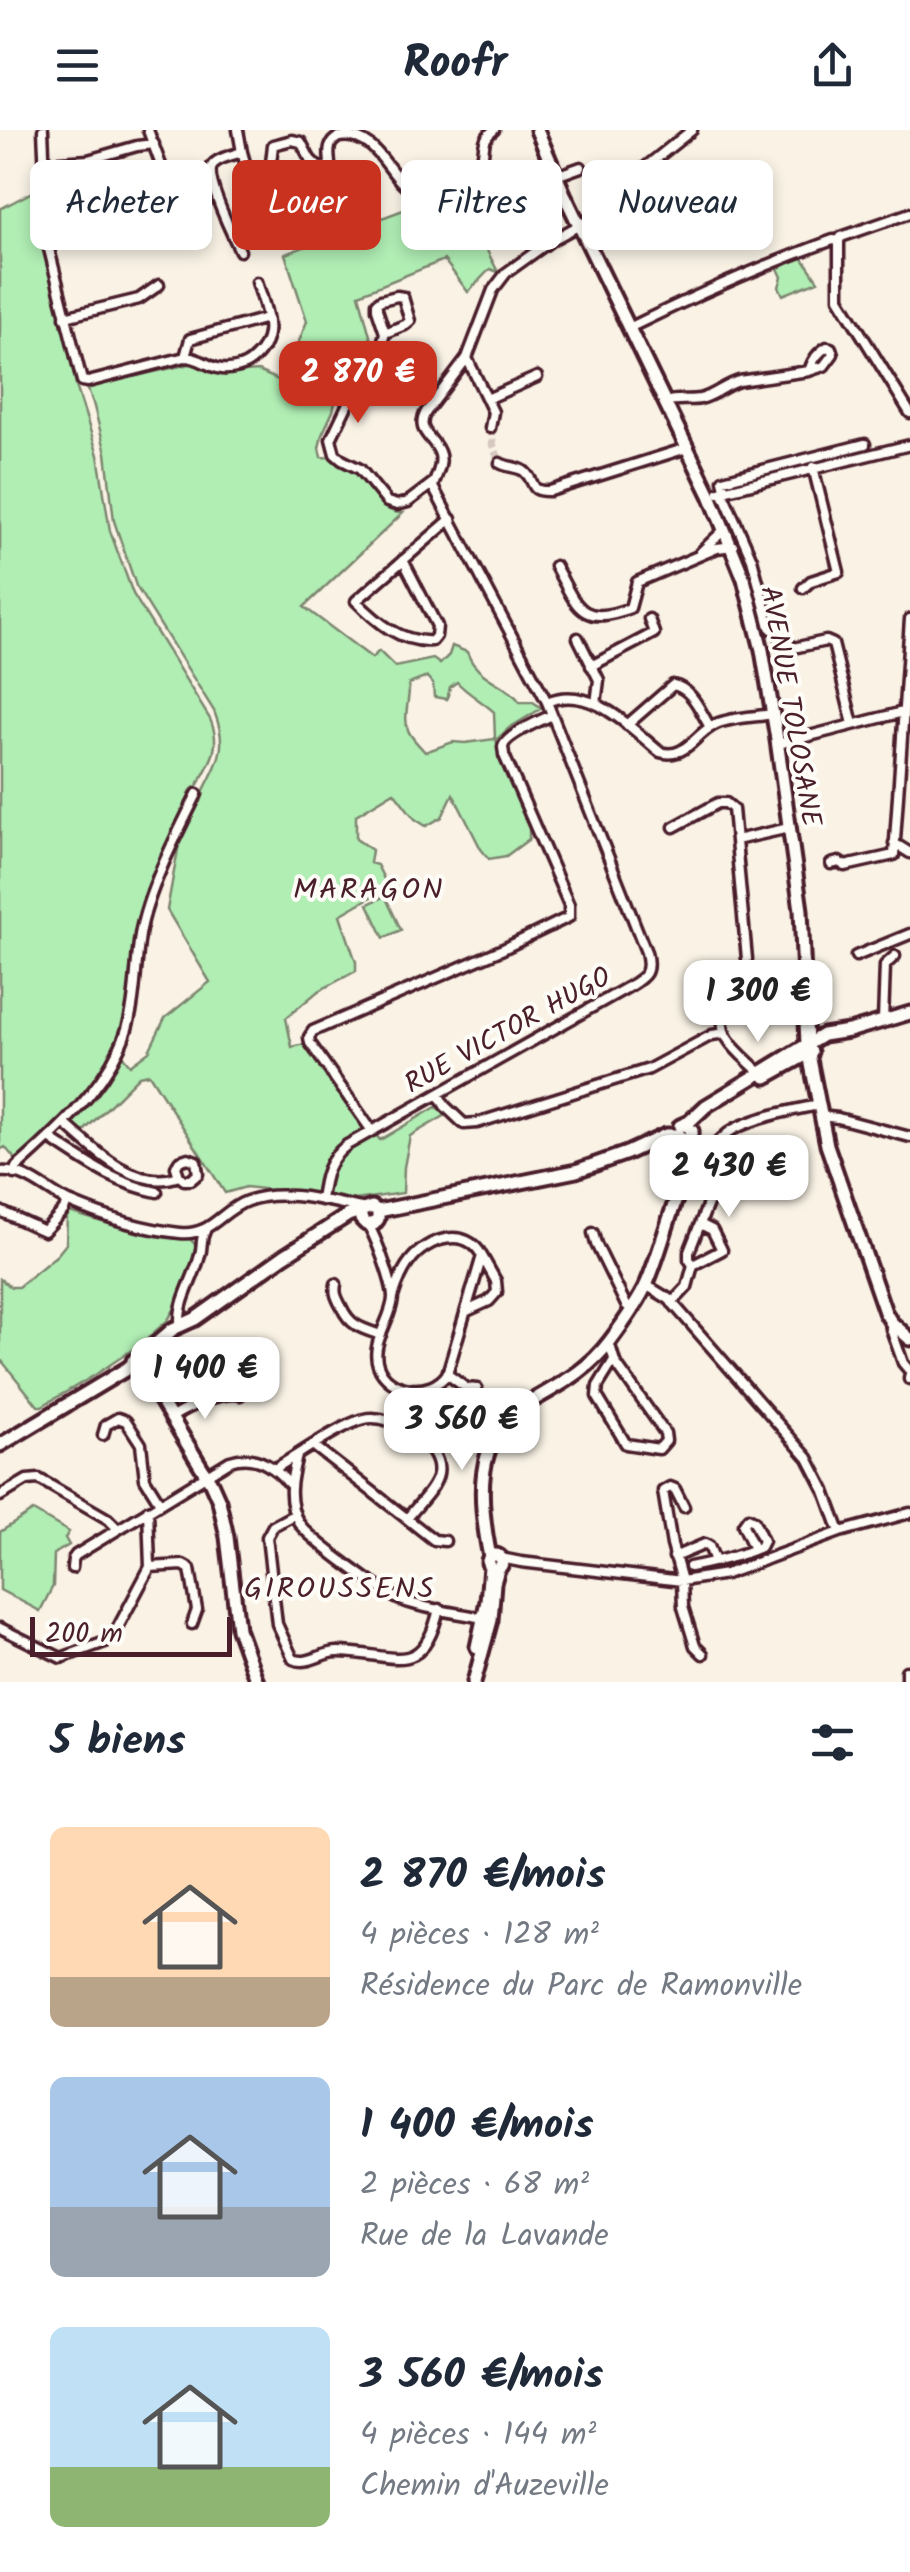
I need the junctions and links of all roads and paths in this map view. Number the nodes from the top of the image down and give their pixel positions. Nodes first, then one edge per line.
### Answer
1 (43, 130) edge
2 (148, 130) edge
3 (238, 130) edge
4 (494, 130) edge
5 (536, 130) edge
6 (692, 130) edge
7 (154, 144) junction
8 (136, 146) junction
9 (242, 152) junction
10 (46, 160) edge
11 (88, 160) edge
12 (160, 160) edge
13 (549, 160) edge
14 (580, 167) dead end
15 (562, 174) edge
16 (562, 189) edge
17 (910, 214) edge
18 (579, 226) junction
19 (232, 232) edge
20 (839, 242) junction
21 (49, 250) edge
22 (257, 282) dead end
23 (160, 286) dead end
24 (64, 317) junction
25 (267, 318) junction
26 (629, 328) junction
27 (385, 333) junction
28 (185, 358) junction
29 (467, 358) junction
30 (809, 371) dead end
31 (538, 377) dead end
32 (487, 399) junction
33 (665, 402) junction
34 (910, 412) edge
35 (490, 428) tunnel mouth
36 (909, 443) edge
37 (865, 444) dead end
38 (686, 448) junction
39 (500, 463) tunnel mouth
40 (813, 468) junction
41 (433, 482) junction
42 (719, 492) junction
43 (451, 518) junction
44 (726, 529) junction
45 (733, 546) junction
46 (694, 559) junction
47 (403, 560) junction
48 (555, 566) dead end
49 (803, 588) dead end
50 (648, 619) dead end
51 (910, 619) edge
52 (578, 638) dead end
53 (592, 666) junction
54 (546, 702) junction
55 (596, 704) junction
56 (904, 712) junction
57 (773, 714) junction
58 (552, 716) junction
59 (853, 724) junction
60 (628, 726) junction
61 (710, 728) junction
62 (778, 744) junction
63 (910, 788) edge
64 (898, 791) junction
65 (198, 794) dead end
66 (674, 827) dead end
67 (789, 828) junction
68 (736, 840) junction
69 (894, 843) junction
70 (910, 852) edge
71 (831, 864) dead end
72 (910, 934) edge
73 (856, 956) dead end
74 (895, 956) dead end
75 (747, 959) dead end
76 (726, 1010) dead end
77 (910, 1013) edge
78 (883, 1022) junction
79 (725, 1033) junction
80 (808, 1049) junction
81 (762, 1075) junction
82 (438, 1094) junction
83 (819, 1111) junction
84 (64, 1122) junction
85 (372, 1131) junction
86 (686, 1132) junction
87 (910, 1137) edge
88 (50, 1138) junction
89 (691, 1161) junction
90 (0, 1172) edge
91 (15, 1173) junction
92 (179, 1176) dead end
93 (754, 1184) dead end
94 (158, 1192) dead end
95 (320, 1200) junction
96 (68, 1201) junction
97 (0, 1211) edge
98 (369, 1216) junction
99 (700, 1224) junction
100 (205, 1231) junction
101 (593, 1232) dead end
102 (482, 1256) junction
103 (693, 1265) junction
104 (384, 1266) junction
105 (871, 1266) junction
106 (404, 1270) junction
107 (336, 1284) dead end
108 (648, 1286) junction
109 (393, 1297) junction
110 (672, 1302) junction
111 (632, 1308) junction
112 (467, 1311) junction
113 (183, 1322) junction
114 (910, 1326) edge
115 (891, 1328) dead end
116 (381, 1335) junction
117 (910, 1339) edge
118 (609, 1342) junction
119 (614, 1360) junction
120 (131, 1363) junction
121 (447, 1374) junction
122 (909, 1374) edge
123 (478, 1389) dead end
124 (240, 1395) dead end
125 (170, 1418) junction
126 (104, 1435) dead end
127 (0, 1437) edge
128 (0, 1445) edge
129 (314, 1446) junction
130 (297, 1456) junction
131 (274, 1469) junction
132 (206, 1476) junction
133 (289, 1484) junction
134 (0, 1496) edge
135 (160, 1502) junction
136 (684, 1507) dead end
137 (148, 1510) junction
138 (910, 1513) edge
139 (295, 1514) junction
140 (406, 1519) junction
141 (118, 1529) junction
142 (840, 1532) junction
143 (445, 1541) dead end
144 (754, 1549) dead end
145 (674, 1558) junction
146 (495, 1560) junction
147 (715, 1562) junction
148 (150, 1566) junction
149 (690, 1567) dead end
150 (72, 1568) dead end
151 (682, 1581) junction
152 (439, 1609) junction
153 (487, 1619) junction
154 (192, 1624) dead end
155 (0, 1628) edge
156 (703, 1654) dead end
157 (906, 1672) dead end
158 (257, 1682) edge
159 (474, 1682) edge
160 (906, 1682) edge

1 - 10 street
2 - 7 street
2 - 8 street
3 - 9 street
4 - 9 street
5 - 13 street, AVENUE TOLOSANE
6 - 18 street
7 - 8 street
7 - 12 street
8 - 11 street
9 - 19 street
14 - 15 street
16 - 18 street, AVENUE TOLOSANE
17 - 20 street
18 - 26 street, AVENUE TOLOSANE
18 - 29 street
20 - 26 street
20 - 34 street
21 - 24 street
22 - 25 street
23 - 24 street
24 - 28 street
25 - 28 street
25 - 28 street
26 - 33 street, AVENUE TOLOSANE
27 - 27 street
27 - 41 street
29 - 32 street
29 - 41 street
30 - 33 street
31 - 32 street
32 - 35 street
33 - 38 street, AVENUE TOLOSANE
36 - 40 street
37 - 42 street
38 - 39 street
38 - 42 street, AVENUE TOLOSANE
40 - 42 street
40 - 49 street
41 - 43 street, RUE VICTOR HUGO
42 - 44 street, AVENUE TOLOSANE
42 - 59 street
43 - 47 street
43 - 54 street, RUE VICTOR HUGO
44 - 45 street, AVENUE TOLOSANE
44 - 46 street
45 - 46 street
45 - 57 street, AVENUE TOLOSANE
46 - 48 street
47 - 47 street
50 - 53 street
51 - 56 street
52 - 53 street
53 - 55 street
54 - 55 street
54 - 58 street, RUE VICTOR HUGO
55 - 60 street
56 - 59 street
56 - 64 street
57 - 61 street
57 - 62 street, AVENUE TOLOSANE
58 - 82 street, RUE VICTOR HUGO
58 - 85 street
59 - 62 street
60 - 61 street
60 - 61 street
62 - 67 street, AVENUE TOLOSANE
63 - 64 street
64 - 69 street
65 - 84 street
66 - 68 street
67 - 68 street
67 - 80 street, AVENUE TOLOSANE
68 - 75 street
69 - 70 street
69 - 71 street
72 - 73 street
74 - 78 street
76 - 79 street
77 - 78 street
78 - 80 street
79 - 81 street
79 - 82 street
80 - 81 street
80 - 83 street, AVENUE TOLOSANE
81 - 86 street
82 - 85 street, RUE VICTOR HUGO
83 - 87 street
83 - 89 street
83 - 105 street, AVENUE TOLOSANE
84 - 88 street
84 - 92 street
85 - 95 street, RUE VICTOR HUGO
86 - 89 street
86 - 98 street
88 - 91 street
88 - 94 street
89 - 108 street
90 - 91 street
91 - 96 street
93 - 99 street
95 - 98 street
95 - 100 street
96 - 97 street
96 - 100 street
98 - 104 street
98 - 113 street
99 - 103 street
99 - 103 street
100 - 113 street
101 - 111 street
102 - 106 street
102 - 112 street
102 - 112 street
103 - 110 street
104 - 106 street
104 - 109 street
105 - 114 street, AVENUE TOLOSANE
105 - 117 street, AVENUE TOLOSANE
106 - 109 street
107 - 116 street
108 - 110 street
108 - 111 street
109 - 116 street
110 - 142 street
111 - 118 street
112 - 121 street
113 - 120 street
115 - 122 street
116 - 121 street
118 - 119 street
118 - 146 street
119 - 119 street
120 - 125 street
120 - 127 street
120 - 128 street
121 - 123 street
124 - 125 street
125 - 132 street
126 - 135 street
129 - 130 street
129 - 140 street
129 - 140 street
130 - 131 street
130 - 133 street
131 - 132 street
131 - 133 street
132 - 135 street
132 - 158 street
133 - 139 street
134 - 141 street
135 - 137 street
136 - 145 street
137 - 141 street
137 - 148 street
138 - 142 street
139 - 152 street
139 - 152 street
140 - 143 street
141 - 150 street
142 - 151 street
144 - 147 street
145 - 147 street
145 - 151 street
146 - 151 street
146 - 153 street
147 - 149 street
148 - 154 street
148 - 155 street
151 - 156 street
152 - 153 street
153 - 159 street
157 - 160 street

